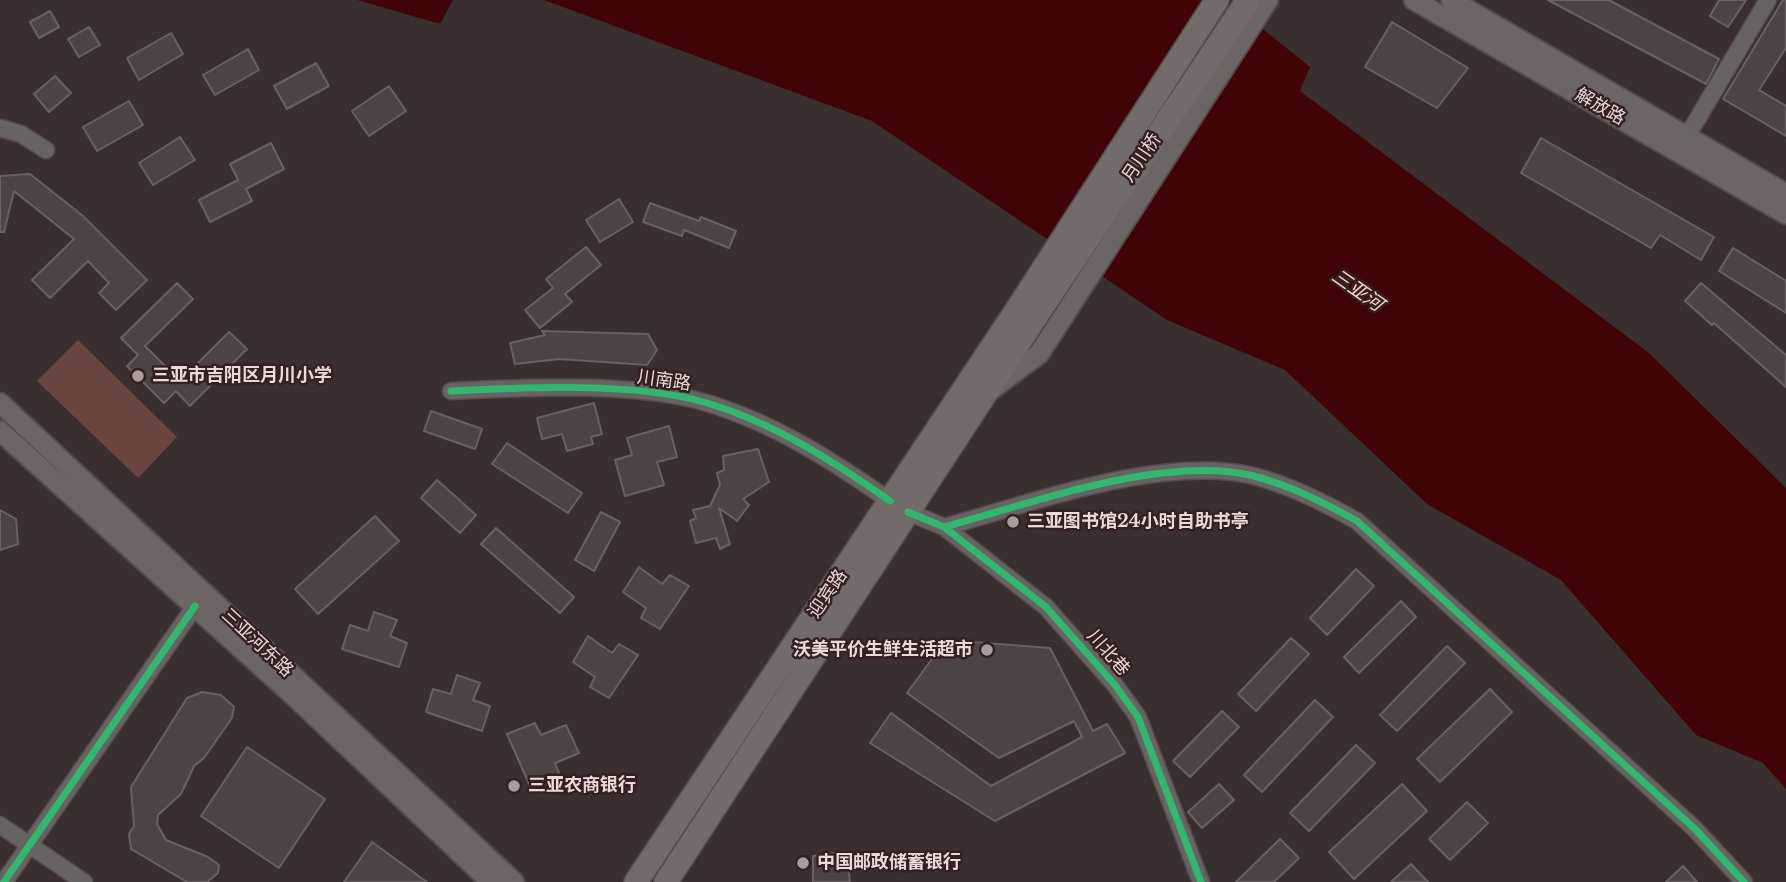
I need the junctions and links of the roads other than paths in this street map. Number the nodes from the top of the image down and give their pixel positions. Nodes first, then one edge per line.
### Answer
1 (1217, 0) edge
2 (1248, 0) edge
3 (1268, 0) edge
4 (1415, 0) edge
5 (1451, 0) edge
6 (1768, 0) edge
7 (0, 128) edge
8 (1686, 138) junction
9 (46, 150) dead end
10 (1786, 194) edge
11 (1786, 214) edge
12 (1028, 310) junction
13 (451, 391) dead end
14 (985, 394) junction
15 (0, 402) edge
16 (0, 431) edge
17 (899, 507) junction
18 (944, 527) junction
19 (195, 606) junction
20 (0, 825) edge
21 (29, 846) junction
22 (4, 882) edge
23 (84, 882) edge
24 (491, 882) edge
25 (514, 882) edge
26 (636, 882) edge
27 (666, 882) edge
28 (1201, 882) edge
29 (1744, 882) edge

1 - 12 highway, 月川桥
2 - 12 highway, 月川桥
3 - 14 main road
4 - 11 main road, 解放路
5 - 8 main road, 解放路
6 - 8 street
7 - 9 street
8 - 10 main road, 解放路
12 - 14 highway, 迎宾路
12 - 17 highway, 迎宾路
13 - 17 street, 川南路
14 - 17 highway, 迎宾路
15 - 25 main road, 三亚河东路
16 - 19 main road, 三亚河东路
17 - 18 street, 川北巷
17 - 26 highway, 迎宾路
17 - 27 highway, 迎宾路
18 - 28 street, 川北巷
18 - 29 street
19 - 21 street
19 - 24 main road, 三亚河东路
20 - 21 street
21 - 22 street
21 - 23 street

